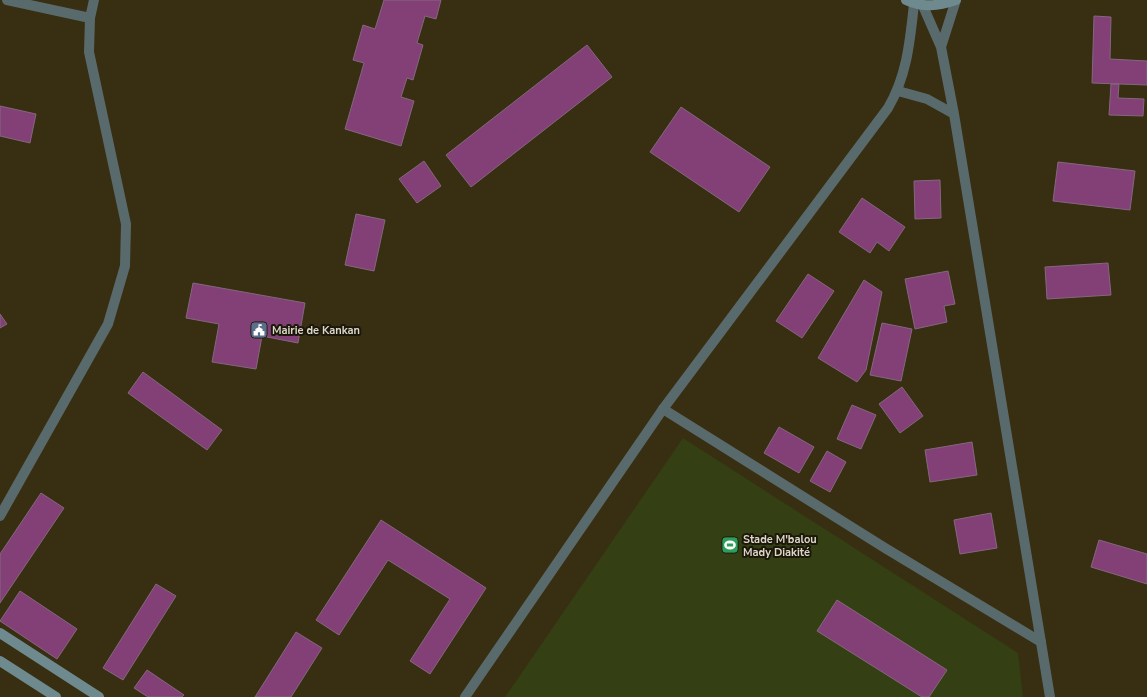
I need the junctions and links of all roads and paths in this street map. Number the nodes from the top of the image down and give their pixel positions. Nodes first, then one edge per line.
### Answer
1 (8, 0) edge
2 (94, 0) edge
3 (956, 0) edge
4 (914, 3) edge
5 (90, 18) junction
6 (941, 47) junction
7 (898, 91) junction
8 (954, 114) junction
9 (663, 409) junction
10 (0, 516) edge
11 (0, 633) edge
12 (1041, 642) junction
13 (0, 661) edge
14 (56, 697) edge
15 (99, 697) edge
16 (465, 697) edge
17 (1050, 697) edge

1 - 5 street
2 - 5 street
3 - 4 main road
3 - 6 street
4 - 6 street
4 - 7 street
5 - 10 street
6 - 8 street
7 - 8 street
7 - 9 street
8 - 12 street
9 - 12 street
9 - 16 street
11 - 15 main road
12 - 17 street
13 - 14 main road

